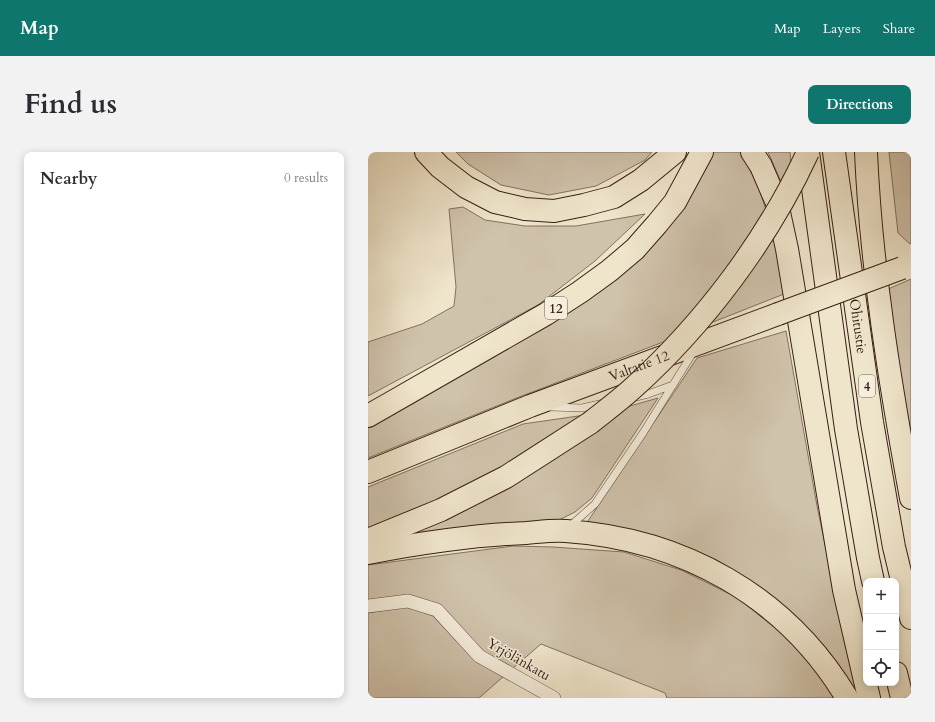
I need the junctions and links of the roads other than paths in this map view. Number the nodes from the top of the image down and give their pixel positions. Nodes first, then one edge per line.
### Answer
1 (426, 152) edge
2 (675, 152) edge
3 (702, 152) edge
4 (752, 152) edge
5 (808, 152) edge
6 (834, 152) edge
7 (866, 152) edge
8 (906, 266) edge
9 (699, 343) junction
10 (673, 384) junction
11 (530, 406) junction
12 (368, 416) edge
13 (368, 472) edge
14 (911, 498) edge
15 (564, 531) junction
16 (368, 540) edge
17 (368, 553) edge
18 (872, 578) edge
19 (368, 606) edge
20 (911, 618) edge
21 (899, 686) edge
22 (554, 698) edge
23 (847, 698) edge
24 (869, 698) edge
25 (902, 698) edge

1 - 2 highway
3 - 12 highway, 12
4 - 24 highway
5 - 16 highway, bridge
5 - 18 highway, Ohitustie / 4
6 - 20 highway, Ohitustie / 4
7 - 14 highway
8 - 9 highway, Valtatie 12, bridge
9 - 10 lane
9 - 11 highway, Valtatie 12
10 - 11 lane
10 - 15 lane
11 - 13 highway, Valtatie 12
15 - 17 highway
15 - 23 highway
19 - 22 street, Yrjölänkatu
21 - 25 highway

